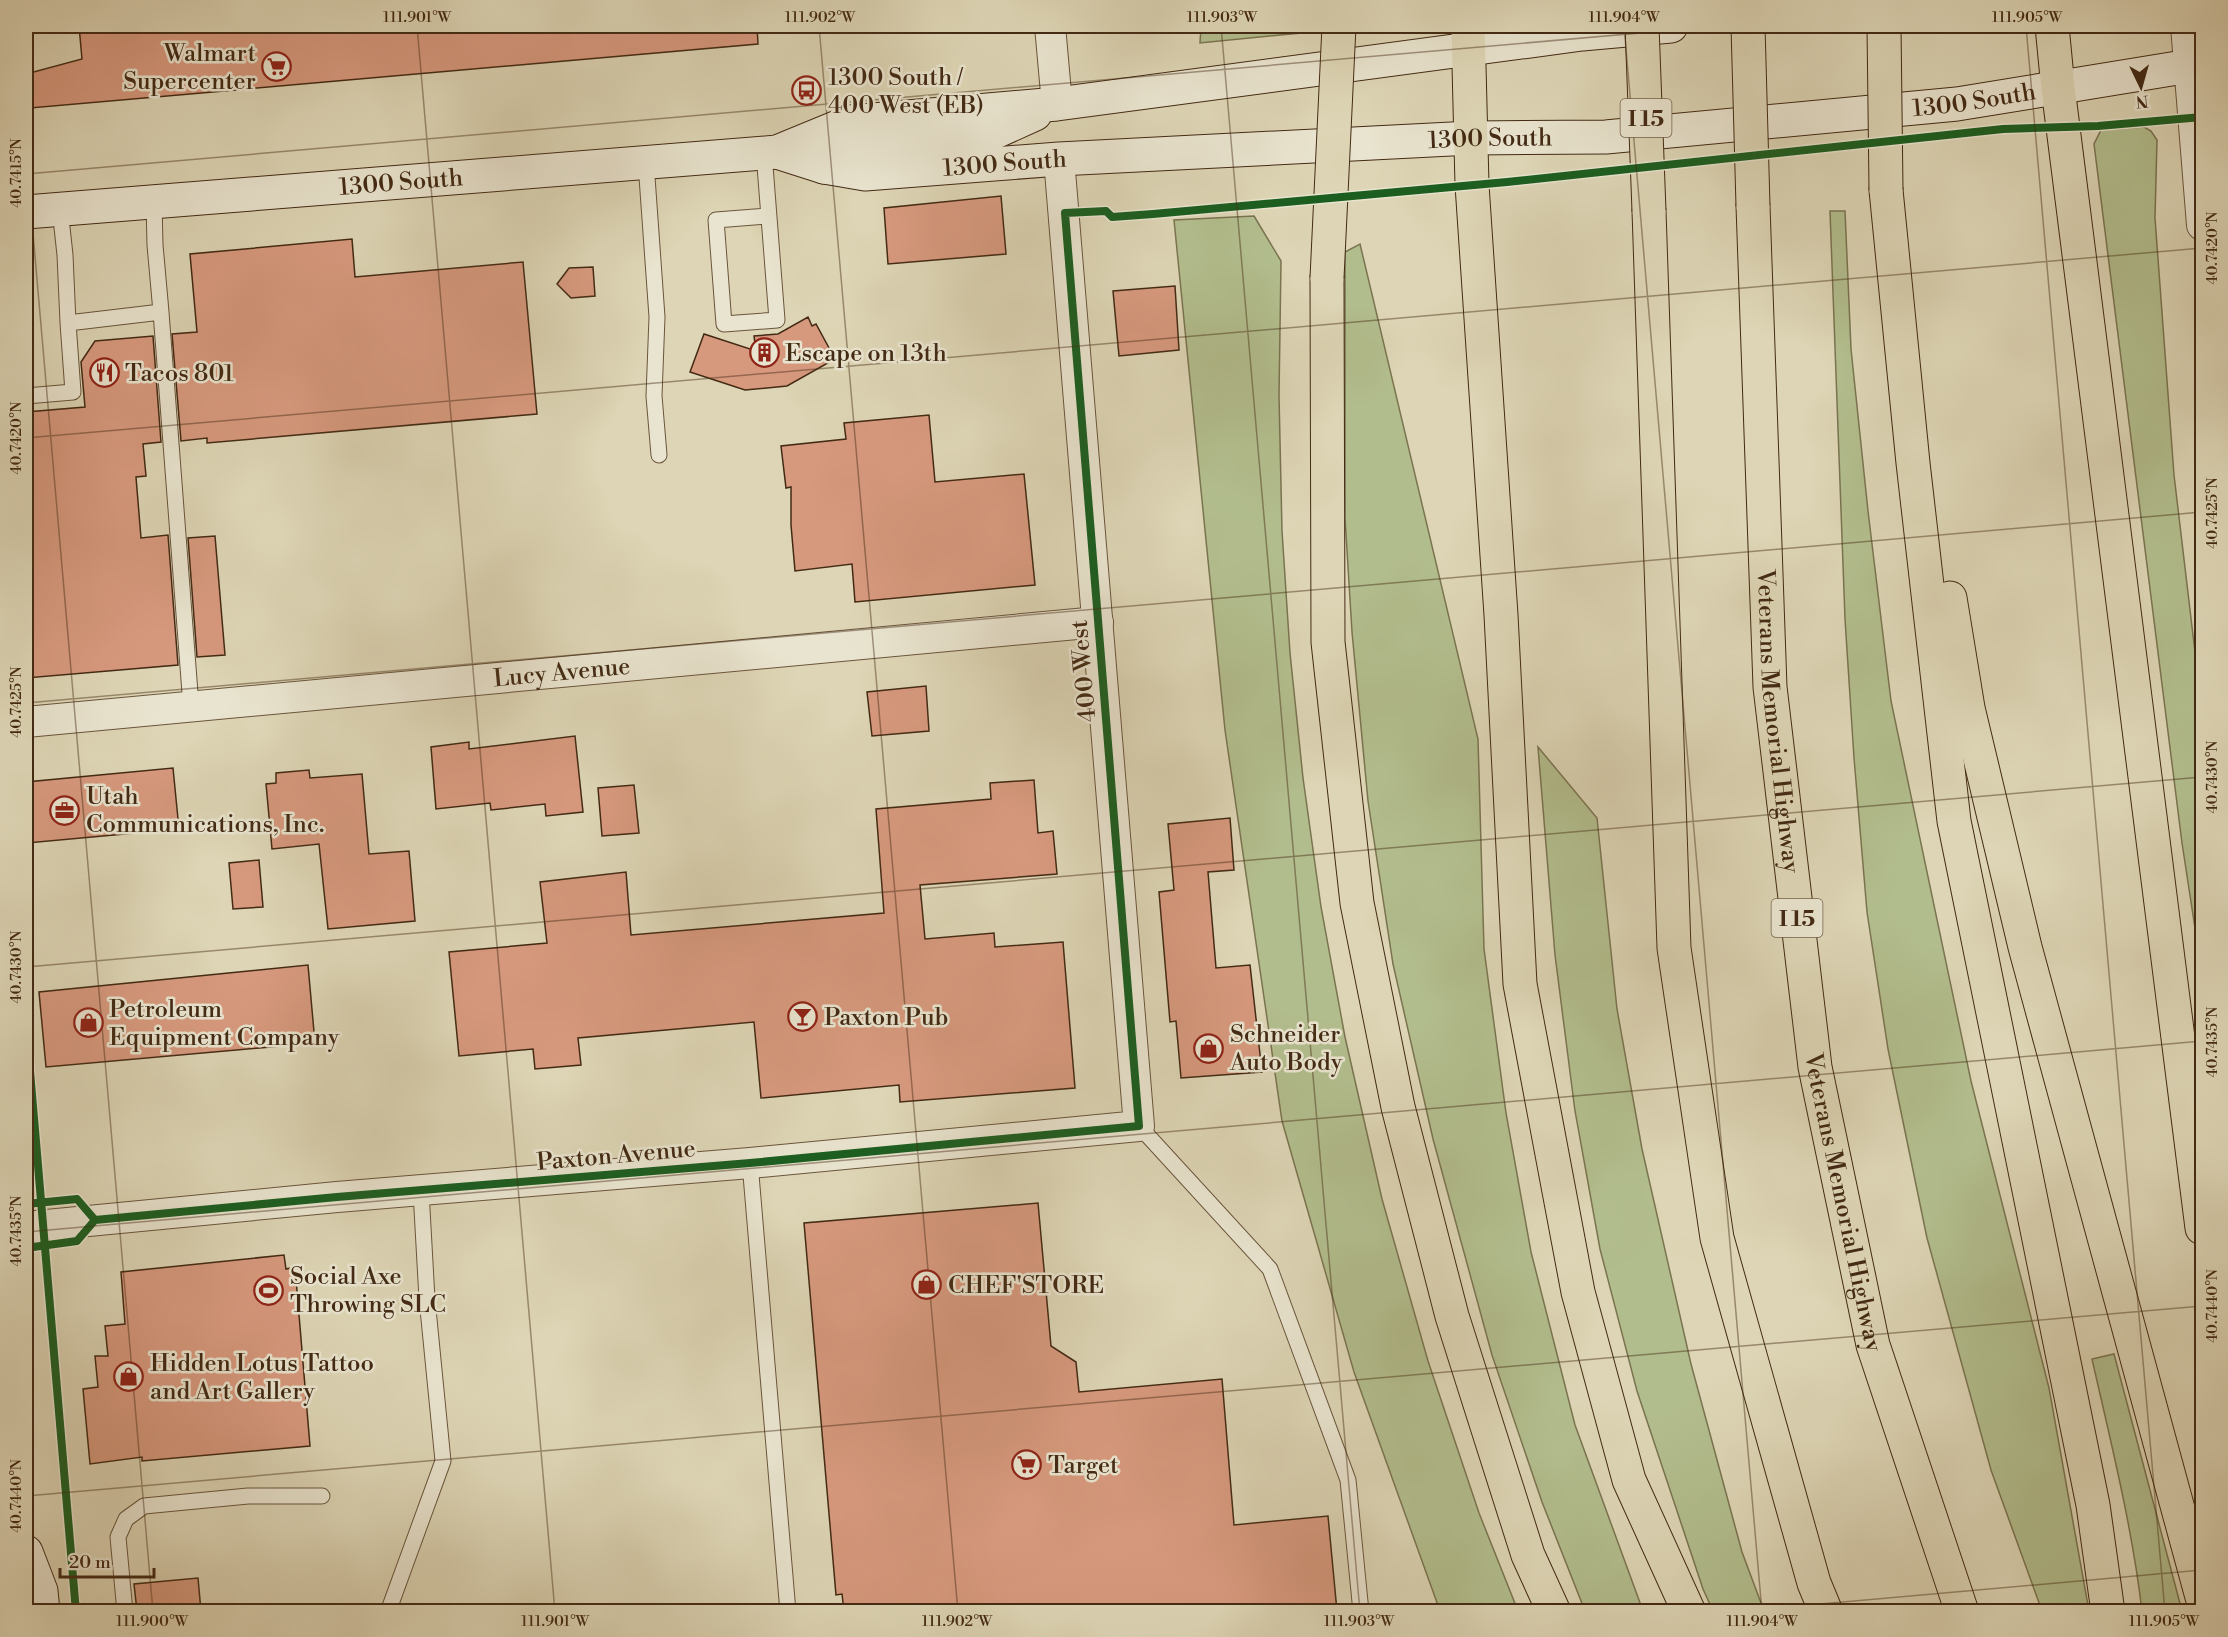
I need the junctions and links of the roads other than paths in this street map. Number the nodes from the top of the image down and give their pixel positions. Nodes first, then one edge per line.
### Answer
1 (1050, 26) edge
2 (1339, 26) edge
3 (1642, 26) edge
4 (1671, 26) edge
5 (1748, 26) edge
6 (1884, 26) edge
7 (2052, 26) edge
8 (2186, 26) edge
9 (1469, 38) edge
10 (2196, 65) edge
11 (2058, 88) junction
12 (1057, 104) junction
13 (1471, 138) junction
14 (770, 152) junction
15 (1059, 159) junction
16 (646, 163) junction
17 (824, 167) junction
18 (154, 202) junction
19 (60, 209) junction
20 (26, 212) edge
21 (768, 216) junction
22 (2202, 225) edge
23 (161, 312) junction
24 (68, 323) junction
25 (26, 396) edge
26 (659, 455) dead end
27 (1913, 463) junction
28 (1098, 622) junction
29 (191, 706) junction
30 (26, 722) edge
31 (1139, 1126) junction
32 (750, 1163) junction
33 (421, 1191) junction
34 (26, 1227) edge
35 (2202, 1228) edge
36 (322, 1496) dead end
37 (26, 1552) edge
38 (2202, 1597) edge
39 (43, 1611) edge
40 (125, 1611) edge
41 (388, 1611) edge
42 (788, 1611) edge
43 (1361, 1611) edge
44 (1554, 1611) edge
45 (1689, 1611) edge
46 (1826, 1611) edge
47 (1962, 1611) edge
48 (2108, 1611) edge

1 - 12 street
2 - 44 highway, bridge
3 - 46 highway, I 15, bridge
4 - 9 main road, 1300 South
5 - 47 highway, Veterans Memorial Highway / I 15, bridge
6 - 27 highway, bridge
7 - 11 highway
8 - 10 street
9 - 12 main road, 1300 South
9 - 13 highway
10 - 11 main road, 1300 South
10 - 22 street
11 - 13 main road, 1300 South
11 - 35 highway
12 - 14 main road, 1300 South
12 - 17 main road
13 - 15 main road, 1300 South
13 - 45 highway
14 - 16 main road, 1300 South
14 - 17 main road, 1300 South
14 - 21 lane
15 - 17 main road, 1300 South
15 - 28 street, 400 West
16 - 18 main road, 1300 South
16 - 26 lane
18 - 19 main road, 1300 South
18 - 23 lane
19 - 20 main road, 1300 South
19 - 24 lane
21 - 21 lane
23 - 24 lane
23 - 29 lane
24 - 25 lane
27 - 38 highway
27 - 48 highway
28 - 29 street, Lucy Avenue
28 - 31 street, 400 West
29 - 30 street, Lucy Avenue
31 - 32 street, Paxton Avenue
31 - 43 lane
32 - 33 street, Paxton Avenue
32 - 42 lane
33 - 34 street, Paxton Avenue
33 - 41 lane
36 - 40 lane
37 - 39 main road

